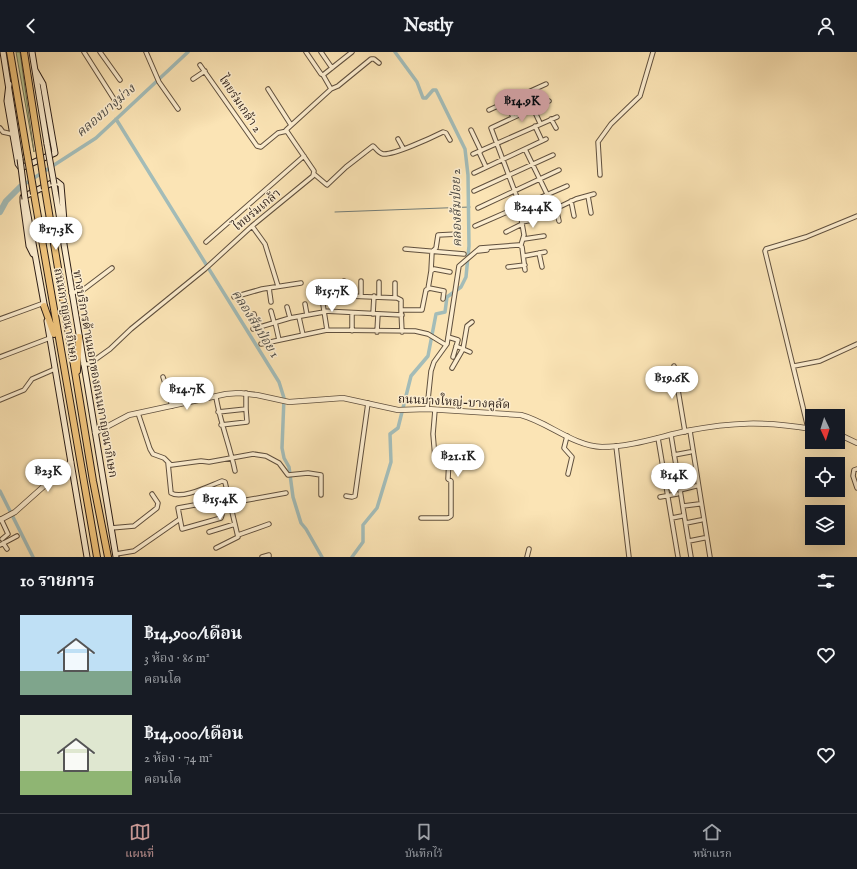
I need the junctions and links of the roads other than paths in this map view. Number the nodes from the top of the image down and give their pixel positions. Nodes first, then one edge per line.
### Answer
1 (3, 52) edge
2 (10, 52) edge
3 (24, 52) edge
4 (32, 52) edge
5 (84, 52) edge
6 (100, 52) edge
7 (146, 52) edge
8 (306, 52) edge
9 (321, 52) edge
10 (352, 52) edge
11 (654, 52) edge
12 (379, 63) dead end
13 (200, 65) dead end
14 (332, 68) junction
15 (35, 70) junction
16 (205, 71) junction
17 (323, 75) junction
18 (193, 79) dead end
19 (120, 80) dead end
20 (8, 84) junction
21 (546, 84) dead end
22 (268, 89) dead end
23 (331, 89) junction
24 (527, 93) junction
25 (549, 101) dead end
26 (506, 102) junction
27 (119, 108) dead end
28 (533, 108) junction
29 (178, 109) dead end
30 (489, 110) dead end
31 (513, 117) junction
32 (557, 117) dead end
33 (551, 119) junction
34 (540, 124) junction
35 (291, 125) junction
36 (535, 126) junction
37 (0, 128) edge
38 (556, 128) dead end
39 (471, 130) dead end
40 (286, 131) junction
41 (12, 134) junction
42 (398, 139) dead end
43 (450, 140) dead end
44 (496, 144) junction
45 (403, 148) junction
46 (526, 148) junction
47 (480, 151) junction
48 (473, 154) dead end
49 (553, 155) dead end
50 (304, 156) junction
51 (502, 159) junction
52 (533, 164) junction
53 (486, 167) junction
54 (559, 170) dead end
55 (474, 173) dead end
56 (314, 174) junction
57 (509, 175) junction
58 (600, 175) dead end
59 (540, 179) junction
60 (567, 186) dead end
61 (515, 190) junction
62 (474, 191) dead end
63 (547, 194) junction
64 (594, 194) dead end
65 (588, 196) junction
66 (571, 201) junction
67 (519, 207) junction
68 (478, 208) dead end
69 (556, 208) junction
70 (591, 213) dead end
71 (574, 216) dead end
72 (857, 216) edge
73 (558, 221) dead end
74 (522, 224) junction
75 (252, 226) junction
76 (475, 226) dead end
77 (506, 232) dead end
78 (458, 234) dead end
79 (544, 236) dead end
80 (524, 239) junction
81 (206, 242) dead end
82 (521, 245) junction
83 (405, 249) dead end
84 (65, 252) junction
85 (432, 252) junction
86 (545, 252) dead end
87 (539, 253) junction
88 (464, 254) dead end
89 (524, 256) junction
90 (38, 265) junction
91 (525, 265) junction
92 (508, 267) dead end
93 (542, 267) dead end
94 (112, 268) dead end
95 (525, 270) dead end
96 (431, 271) junction
97 (450, 272) dead end
98 (344, 281) dead end
99 (361, 281) dead end
100 (379, 282) dead end
101 (301, 283) dead end
102 (395, 283) dead end
103 (326, 284) dead end
104 (278, 286) junction
105 (269, 288) junction
106 (428, 289) junction
107 (71, 293) junction
108 (327, 294) junction
109 (344, 295) junction
110 (361, 296) junction
111 (374, 296) junction
112 (234, 297) dead end
113 (379, 297) junction
114 (395, 298) junction
115 (443, 299) dead end
116 (271, 302) dead end
117 (44, 304) junction
118 (305, 304) dead end
119 (287, 307) dead end
120 (402, 310) junction
121 (271, 311) dead end
122 (324, 312) junction
123 (352, 312) junction
124 (254, 314) dead end
125 (375, 314) junction
126 (307, 315) junction
127 (299, 316) junction
128 (402, 316) junction
129 (290, 318) junction
130 (0, 319) edge
131 (274, 322) junction
132 (472, 322) dead end
133 (257, 327) junction
134 (252, 329) dead end
135 (327, 330) junction
136 (352, 331) junction
137 (377, 332) junction
138 (402, 332) junction
139 (303, 335) junction
140 (78, 337) junction
141 (448, 337) junction
142 (50, 338) junction
143 (279, 340) junction
144 (261, 344) dead end
145 (857, 344) edge
146 (446, 345) junction
147 (456, 346) junction
148 (463, 349) junction
149 (60, 351) junction
150 (470, 352) dead end
151 (453, 357) dead end
152 (0, 358) edge
153 (83, 364) junction
154 (674, 366) dead end
155 (794, 366) junction
156 (452, 368) dead end
157 (56, 369) junction
158 (163, 377) dead end
159 (76, 384) junction
160 (246, 393) junction
161 (216, 397) junction
162 (0, 400) edge
163 (368, 403) junction
164 (172, 406) junction
165 (246, 409) junction
166 (428, 409) junction
167 (805, 409) edge
168 (435, 410) junction
169 (218, 412) junction
170 (138, 414) junction
171 (221, 425) junction
172 (805, 427) edge
173 (687, 431) junction
174 (95, 433) junction
175 (671, 435) junction
176 (567, 436) junction
177 (845, 437) edge
178 (658, 438) junction
179 (857, 443) edge
180 (616, 446) junction
181 (690, 452) dead end
182 (674, 455) junction
183 (232, 457) junction
184 (71, 462) junction
185 (168, 462) junction
186 (693, 469) dead end
187 (857, 469) edge
188 (234, 471) dead end
189 (664, 472) junction
190 (676, 472) junction
191 (568, 474) dead end
192 (654, 474) dead end
193 (696, 486) dead end
194 (857, 488) edge
195 (680, 490) junction
196 (286, 493) dead end
197 (152, 494) dead end
198 (677, 494) dead end
199 (321, 495) dead end
200 (668, 495) junction
201 (346, 496) dead end
202 (660, 497) dead end
203 (230, 503) junction
204 (699, 504) dead end
205 (683, 506) junction
206 (682, 516) dead end
207 (421, 518) dead end
208 (672, 518) junction
209 (180, 519) junction
210 (0, 520) edge
211 (701, 520) dead end
212 (686, 523) junction
213 (235, 524) junction
214 (269, 524) dead end
215 (111, 528) junction
216 (209, 532) dead end
217 (238, 535) junction
218 (17, 536) dead end
219 (704, 538) dead end
220 (688, 541) junction
221 (2, 542) edge
222 (216, 548) dead end
223 (7, 549) dead end
224 (529, 549) dead end
225 (116, 555) edge
226 (87, 557) edge
227 (97, 557) edge
228 (108, 557) edge
229 (262, 557) edge
230 (269, 557) edge
231 (527, 557) edge
232 (629, 557) edge
233 (678, 557) edge
234 (691, 557) edge
235 (710, 557) edge

1 - 20 main road
2 - 149 highway, ถนนกาญจนาภิเษก, bridge
3 - 159 highway, ถนนกาญจนาภิเษก, bridge
4 - 15 main road, ทางบริการด้านนอกของถนนกาญจนาภิเษก
5 - 27 street
6 - 19 street
7 - 29 street
8 - 17 street
9 - 14 street
10 - 14 street
11 - 58 street
12 - 23 street
13 - 16 street, ไทยร่มเกล้า 2
14 - 17 street
15 - 41 main road
15 - 84 main road, ทางบริการด้านนอกของถนนกาญจนาภิเษก, bridge
16 - 18 street
16 - 40 street, ไทยร่มเกล้า 2
17 - 23 street
20 - 41 main road
20 - 90 main road, bridge
21 - 24 street
22 - 35 street
23 - 35 street
24 - 26 street
24 - 28 street
25 - 28 street
26 - 30 street
26 - 31 street
28 - 31 street
28 - 34 street
31 - 44 street
32 - 33 street
33 - 34 street
33 - 38 street
34 - 36 street
35 - 40 street
36 - 44 street
36 - 46 street
37 - 41 street
39 - 47 street
40 - 50 street
42 - 45 street
43 - 45 street
44 - 47 street
44 - 51 street
45 - 56 street
46 - 51 street
46 - 52 street
47 - 48 street
47 - 53 street
49 - 52 street
50 - 56 street
50 - 81 street
51 - 53 street
51 - 57 street
52 - 57 street
52 - 59 street
53 - 55 street
54 - 59 street
56 - 75 street, ไทยร่มเกล้า
57 - 61 street
57 - 62 street
59 - 61 street
59 - 63 street
60 - 63 street
61 - 67 street
61 - 68 street
63 - 67 street
64 - 65 street
65 - 66 street
65 - 70 street
66 - 69 street
66 - 71 street
67 - 74 street
67 - 76 street
69 - 73 street
69 - 74 street
72 - 155 street
74 - 77 street
74 - 80 street
75 - 104 street
75 - 153 street, ไทยร่มเกล้า
78 - 85 street
79 - 80 street
80 - 82 street
82 - 89 street
82 - 141 street
83 - 85 street
84 - 90 main road
84 - 107 main road, ทางบริการด้านนอกของถนนกาญจนาภิเษก
85 - 88 street
85 - 96 street
86 - 87 street
87 - 89 street
87 - 93 street
89 - 91 street
90 - 117 main road
91 - 92 street
91 - 95 street
94 - 107 street
96 - 97 street
96 - 106 street
98 - 109 street
99 - 110 street
100 - 113 street
101 - 104 street
102 - 114 street
103 - 108 street
104 - 105 street
105 - 112 street
105 - 116 street
106 - 115 street
106 - 120 street
107 - 140 main road, ทางบริการด้านนอกของถนนกาญจนาภิเษก
108 - 109 street
108 - 122 street
109 - 110 street
110 - 111 street
111 - 113 street
111 - 125 street
113 - 114 street
114 - 120 street
117 - 130 street
117 - 142 main road
117 - 149 highway
118 - 126 street
119 - 129 street
120 - 128 street
121 - 131 street
122 - 123 street
122 - 126 street
122 - 135 street
123 - 125 street
123 - 136 street
124 - 133 street
125 - 128 street
125 - 137 street
126 - 127 street
127 - 129 street
127 - 139 street
128 - 138 street
129 - 131 street
131 - 133 street
131 - 143 street
132 - 148 street
133 - 134 street
135 - 136 street
135 - 139 street
136 - 137 street
137 - 138 street
138 - 146 street
139 - 143 street
140 - 153 main road, ทางบริการด้านนอกของถนนกาญจนาภิเษก
140 - 159 highway
141 - 146 street
141 - 147 street
142 - 152 street
142 - 157 main road
143 - 144 street
145 - 155 street
146 - 166 street
147 - 148 street
147 - 151 street
148 - 150 street
148 - 156 street
149 - 227 highway, ถนนกาญจนาภิเษก
153 - 174 main road, ทางบริการด้านนอกของถนนกาญจนาภิเษก
154 - 173 street
155 - 167 street
157 - 162 street
157 - 184 main road
158 - 164 street
159 - 228 highway, ถนนกาญจนาภิเษก
160 - 161 street, ถนนบางใหญ่-บางคูลัด
160 - 163 street, ถนนบางใหญ่-บางคูลัด
160 - 165 street
161 - 164 street, ถนนบางใหญ่-บางคูลัด
161 - 169 street
163 - 166 street, ถนนบางใหญ่-บางคูลัด
163 - 201 street
164 - 170 street, ถนนบางใหญ่-บางคูลัด
165 - 169 street
165 - 171 street
166 - 168 street, ถนนบางใหญ่-บางคูลัด
168 - 176 street, ถนนบางใหญ่-บางคูลัด
168 - 207 street
169 - 171 street
170 - 174 street, ถนนบางใหญ่-บางคูลัด
170 - 185 street
171 - 183 street
172 - 173 street, ถนนบางใหญ่-บางคูลัด
173 - 175 street, ถนนบางใหญ่-บางคูลัด
173 - 235 street
174 - 215 main road, ทางบริการด้านนอกของถนนกาญจนาภิเษก
175 - 178 street, ถนนบางใหญ่-บางคูลัด
175 - 182 street
176 - 180 street, ถนนบางใหญ่-บางคูลัด
176 - 191 street
177 - 179 street
178 - 180 street, ถนนบางใหญ่-บางคูลัด
178 - 189 street
180 - 232 street
181 - 182 street
182 - 190 street
183 - 185 street
183 - 188 street
183 - 199 street
184 - 210 street
184 - 226 main road
185 - 203 street
186 - 190 street
187 - 194 street
189 - 190 street
189 - 192 street
189 - 200 street
190 - 195 street
193 - 195 street
195 - 205 street
196 - 203 street
197 - 215 street
198 - 200 street
200 - 202 street
200 - 208 street
203 - 213 street
204 - 205 street
205 - 212 street
206 - 208 street
208 - 233 street
209 - 209 street
209 - 225 street
210 - 221 street
211 - 212 street
212 - 220 street
213 - 216 street
213 - 217 street
214 - 217 street
215 - 225 main road, ทางบริการด้านนอกของถนนกาญจนาภิเษก
217 - 222 street
218 - 221 street
219 - 220 street
220 - 234 street
221 - 223 street
224 - 231 street
229 - 230 street

